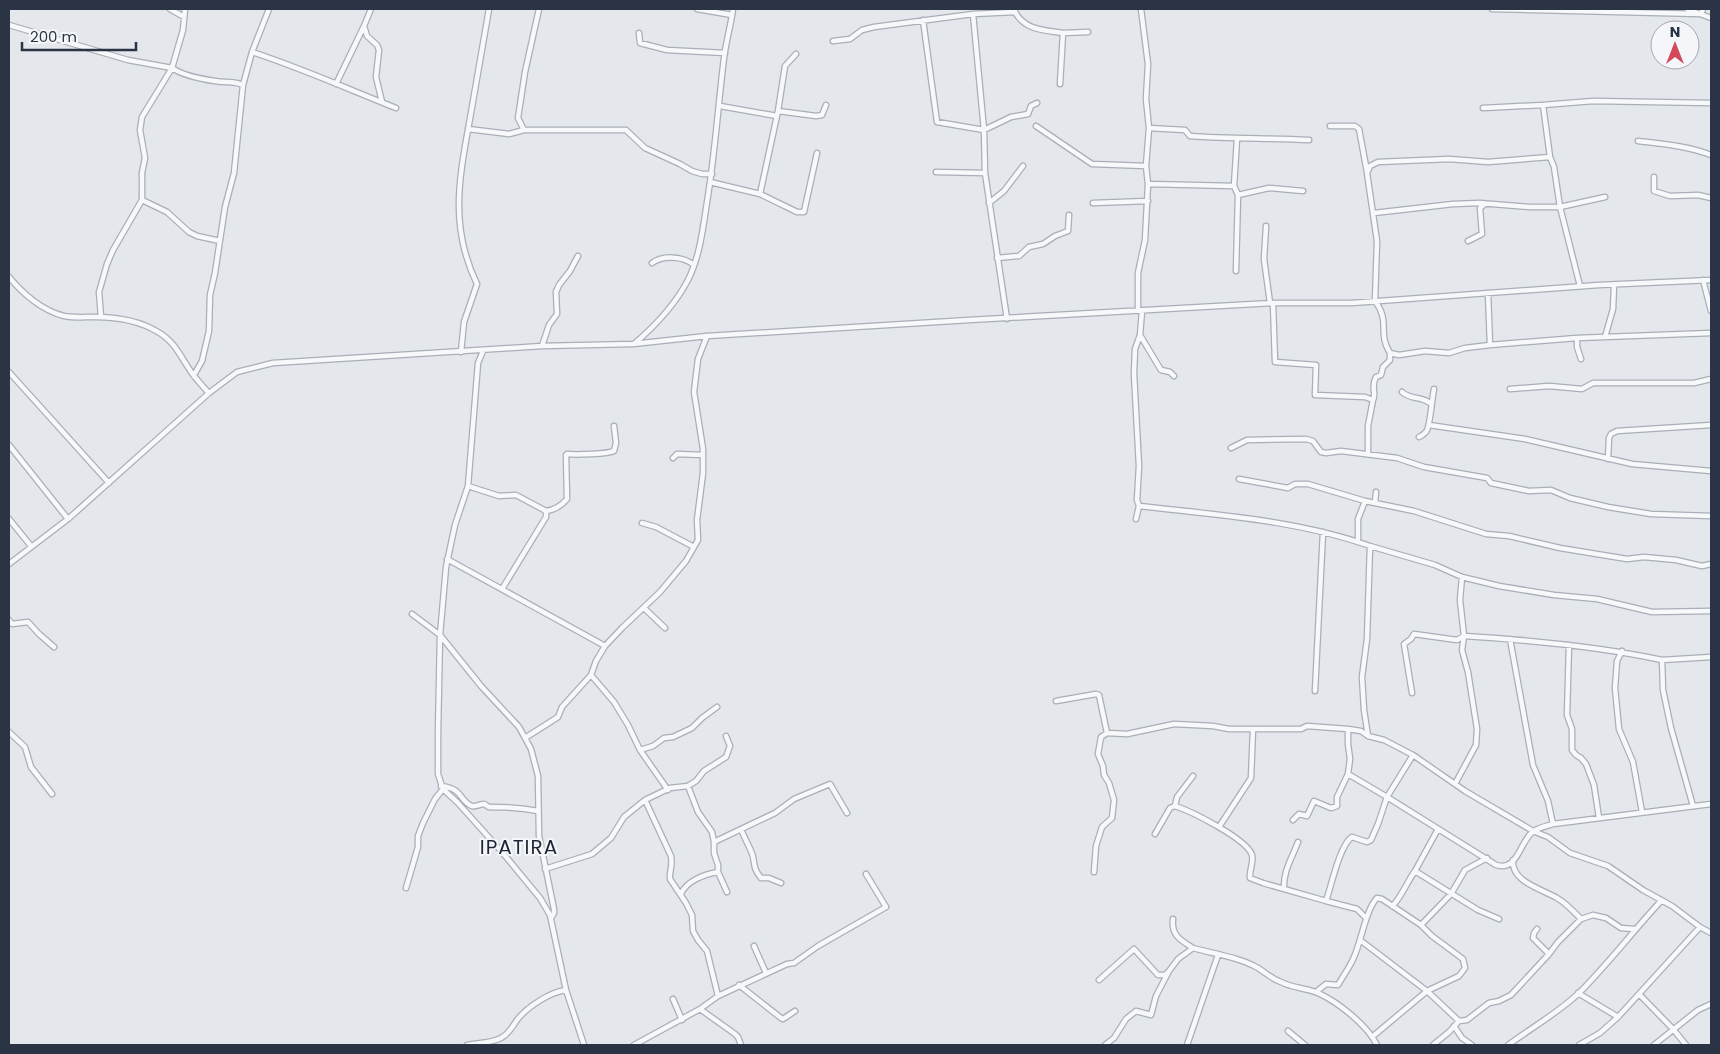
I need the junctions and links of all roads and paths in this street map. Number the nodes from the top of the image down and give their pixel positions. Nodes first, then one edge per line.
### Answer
1 (170, 9) edge
2 (185, 9) edge
3 (269, 9) edge
4 (371, 9) edge
5 (489, 9) edge
6 (539, 9) edge
7 (697, 9) edge
8 (733, 9) edge
9 (1141, 9) edge
10 (1492, 9) edge
11 (1687, 9) edge
12 (1015, 10) edge
13 (1702, 11) edge
14 (973, 14) junction
15 (732, 15) junction
16 (184, 16) junction
17 (1711, 18) edge
18 (923, 20) junction
19 (9, 25) edge
20 (364, 26) junction
21 (639, 32) dead end
22 (1088, 32) dead end
23 (1063, 33) junction
24 (833, 42) dead end
25 (252, 52) junction
26 (725, 53) junction
27 (796, 54) dead end
28 (172, 68) junction
29 (336, 84) junction
30 (1060, 84) dead end
31 (244, 85) junction
32 (382, 102) junction
33 (1711, 102) edge
34 (1037, 103) dead end
35 (826, 105) dead end
36 (1543, 105) junction
37 (720, 106) junction
38 (396, 108) dead end
39 (1483, 108) dead end
40 (778, 114) junction
41 (1036, 126) dead end
42 (1330, 126) dead end
43 (1149, 128) junction
44 (468, 129) junction
45 (524, 130) junction
46 (984, 130) junction
47 (1236, 139) junction
48 (1309, 140) dead end
49 (1638, 141) dead end
50 (817, 153) dead end
51 (1711, 155) edge
52 (1550, 157) junction
53 (1023, 166) dead end
54 (1146, 166) junction
55 (936, 172) dead end
56 (985, 173) junction
57 (1367, 173) junction
58 (712, 174) junction
59 (1654, 177) dead end
60 (710, 182) junction
61 (1148, 184) junction
62 (1234, 186) junction
63 (1303, 191) dead end
64 (760, 194) junction
65 (1238, 195) junction
66 (1604, 197) dead end
67 (1711, 198) edge
68 (142, 200) junction
69 (1148, 201) junction
70 (989, 203) junction
71 (1093, 203) dead end
72 (1485, 204) junction
73 (1560, 207) junction
74 (1374, 213) junction
75 (1069, 215) dead end
76 (1266, 226) dead end
77 (220, 241) junction
78 (1468, 241) dead end
79 (578, 256) dead end
80 (997, 258) junction
81 (652, 263) dead end
82 (694, 265) junction
83 (1236, 271) dead end
84 (9, 277) edge
85 (1703, 280) junction
86 (1711, 280) edge
87 (1614, 285) junction
88 (1580, 286) junction
89 (1488, 293) junction
90 (1375, 301) junction
91 (1272, 303) junction
92 (1140, 311) junction
93 (1711, 311) edge
94 (101, 317) junction
95 (1007, 319) junction
96 (1711, 333) edge
97 (1140, 335) junction
98 (707, 336) junction
99 (1605, 337) junction
100 (1578, 338) junction
101 (633, 344) junction
102 (1490, 345) junction
103 (542, 346) junction
104 (483, 351) junction
105 (461, 352) junction
106 (472, 352) junction
107 (1390, 353) junction
108 (1581, 359) dead end
109 (478, 363) junction
110 (9, 372) edge
111 (194, 375) junction
112 (1174, 376) dead end
113 (1711, 379) edge
114 (1434, 389) dead end
115 (1510, 389) dead end
116 (1402, 392) dead end
117 (209, 393) junction
118 (1373, 400) junction
119 (1430, 403) junction
120 (1429, 425) junction
121 (1711, 425) edge
122 (614, 426) dead end
123 (1419, 437) dead end
124 (9, 445) edge
125 (1231, 448) dead end
126 (1368, 454) junction
127 (703, 455) junction
128 (673, 458) dead end
129 (1608, 459) junction
130 (1711, 471) edge
131 (1239, 479) dead end
132 (109, 483) junction
133 (468, 486) junction
134 (1376, 492) dead end
135 (1365, 501) junction
136 (1375, 502) junction
137 (1139, 506) junction
138 (546, 511) junction
139 (1711, 516) edge
140 (9, 519) edge
141 (68, 519) junction
142 (1136, 519) dead end
143 (642, 523) dead end
144 (1323, 532) junction
145 (1358, 542) junction
146 (31, 546) junction
147 (1370, 546) junction
148 (694, 547) junction
149 (447, 559) junction
150 (9, 564) edge
151 (1711, 564) edge
152 (1462, 577) junction
153 (502, 588) junction
154 (644, 608) junction
155 (1711, 611) edge
156 (412, 614) dead end
157 (9, 620) edge
158 (665, 628) dead end
159 (440, 635) junction
160 (1464, 636) junction
161 (1510, 639) junction
162 (1569, 645) junction
163 (605, 646) junction
164 (54, 648) dead end
165 (1622, 651) junction
166 (1711, 657) edge
167 (1662, 660) junction
168 (591, 674) junction
169 (1315, 691) dead end
170 (1412, 693) dead end
171 (1056, 701) dead end
172 (717, 707) dead end
173 (1253, 728) junction
174 (1348, 729) junction
175 (9, 732) edge
176 (1107, 733) junction
177 (726, 736) dead end
178 (1368, 736) junction
179 (525, 738) junction
180 (640, 750) junction
181 (1413, 754) junction
182 (1348, 774) junction
183 (1193, 776) dead end
184 (1455, 784) junction
185 (688, 786) junction
186 (442, 787) junction
187 (668, 790) junction
188 (52, 794) dead end
189 (1387, 796) junction
190 (645, 800) junction
191 (1711, 804) edge
192 (1175, 806) junction
193 (1693, 806) junction
194 (538, 811) junction
195 (1642, 812) junction
196 (847, 813) dead end
197 (1598, 818) junction
198 (1293, 820) dead end
199 (1553, 824) junction
200 (1219, 827) junction
201 (741, 829) junction
202 (1438, 829) junction
203 (1534, 831) junction
204 (1155, 834) dead end
205 (714, 842) junction
206 (1298, 842) dead end
207 (1487, 858) junction
208 (1513, 860) junction
209 (545, 869) junction
210 (1415, 870) junction
211 (718, 872) junction
212 (1094, 872) dead end
213 (866, 874) dead end
214 (781, 883) dead end
215 (406, 888) dead end
216 (1284, 889) junction
217 (728, 892) dead end
218 (681, 894) junction
219 (1451, 894) junction
220 (1326, 900) junction
221 (1661, 901) junction
222 (1392, 906) junction
223 (552, 915) junction
224 (1173, 918) dead end
225 (1366, 918) junction
226 (1498, 919) dead end
227 (1581, 919) junction
228 (1421, 925) junction
229 (1700, 927) junction
230 (1537, 928) dead end
231 (1635, 929) junction
232 (1711, 933) edge
233 (1360, 940) junction
234 (754, 946) dead end
235 (1193, 948) junction
236 (1549, 954) junction
237 (1218, 955) junction
238 (1169, 971) junction
239 (766, 973) junction
240 (1099, 980) dead end
241 (739, 985) junction
242 (566, 990) junction
243 (1427, 990) junction
244 (1316, 992) junction
245 (1578, 993) junction
246 (1639, 994) junction
247 (718, 996) junction
248 (673, 999) dead end
249 (1711, 1004) edge
250 (700, 1009) junction
251 (795, 1011) dead end
252 (1618, 1016) junction
253 (682, 1020) junction
254 (1459, 1021) junction
255 (1454, 1026) junction
256 (1673, 1029) junction
257 (1288, 1031) dead end
258 (1372, 1037) junction
259 (467, 1045) edge
260 (584, 1045) edge
261 (634, 1045) edge
262 (741, 1045) edge
263 (1104, 1045) edge
264 (1187, 1045) edge
265 (1305, 1045) edge
266 (1377, 1045) edge
267 (1433, 1045) edge
268 (1472, 1045) edge
269 (1508, 1045) edge
270 (1579, 1045) edge
271 (1654, 1045) edge
272 (1686, 1045) edge

1 - 16 street
2 - 16 street
3 - 25 street
4 - 20 street
5 - 44 street
6 - 45 street
7 - 15 street
8 - 15 street
9 - 43 street
10 - 13 street
11 - 13 street
12 - 14 street
12 - 23 street
13 - 17 street
14 - 18 street
14 - 46 street
15 - 26 street
16 - 28 street
18 - 24 street
18 - 46 street
19 - 28 street
20 - 29 street
20 - 32 street
21 - 26 street
22 - 23 street
23 - 30 street
25 - 29 street
25 - 31 street
26 - 37 street
27 - 40 street
28 - 31 street
28 - 68 street
29 - 32 street
31 - 77 street
32 - 38 street
33 - 36 street
34 - 46 street
35 - 40 street
36 - 39 street
36 - 52 street
37 - 40 street
37 - 58 street
40 - 64 street
41 - 54 street
42 - 57 street
43 - 47 street
43 - 54 street
44 - 45 street
44 - 105 street
45 - 58 street
46 - 56 street
47 - 48 street
47 - 62 street
49 - 51 street
50 - 64 street
52 - 57 street
52 - 73 street
53 - 70 street
54 - 61 street
55 - 56 street
56 - 70 street
57 - 74 street
58 - 60 street
59 - 67 street
60 - 64 street
60 - 82 street
61 - 62 street
61 - 69 street
62 - 65 street
63 - 65 street
65 - 83 street
66 - 73 street
68 - 77 street
68 - 94 street
69 - 71 street
69 - 92 street
70 - 80 street
72 - 73 street
72 - 74 street
72 - 78 street
73 - 88 street
74 - 90 street
75 - 80 street
76 - 91 street
77 - 111 street
79 - 103 street
80 - 95 street
81 - 82 street
82 - 101 street
84 - 94 street
85 - 86 street
85 - 87 street
85 - 93 street
87 - 88 street
87 - 99 street
88 - 89 street
89 - 90 street
89 - 102 street
90 - 91 street
90 - 107 street
91 - 92 street
91 - 118 street
92 - 95 street
92 - 97 street
94 - 111 street
95 - 98 street
96 - 99 street
97 - 112 street
97 - 137 street
98 - 101 street
98 - 127 street
99 - 100 street
100 - 102 street
100 - 108 street
101 - 103 street
102 - 107 street
103 - 104 street
104 - 106 street
104 - 109 street
105 - 106 street
105 - 117 street
106 - 109 street
107 - 118 street
109 - 133 street
110 - 132 street
111 - 117 street
113 - 115 street
114 - 119 street
116 - 119 street
117 - 132 street
118 - 126 street
119 - 120 street
120 - 123 street
120 - 129 street
121 - 129 street
122 - 138 street
124 - 141 street
125 - 126 street
126 - 139 street
127 - 128 street
127 - 148 street
129 - 130 street
131 - 135 street
132 - 141 street
133 - 138 street
133 - 149 street
134 - 136 street
135 - 136 street
135 - 145 street
136 - 151 street
137 - 142 street
137 - 144 street
138 - 153 street
140 - 146 street
141 - 146 street
143 - 148 street
144 - 145 street
144 - 169 street
145 - 147 street
146 - 150 street
147 - 152 street
147 - 178 street
148 - 154 street
149 - 153 street
149 - 159 street
152 - 155 street
152 - 160 street
153 - 163 street
154 - 158 street
154 - 163 street
156 - 159 street
157 - 164 street
159 - 179 street
159 - 186 street
160 - 161 street
160 - 170 street
160 - 184 street
161 - 162 street
161 - 199 street
162 - 165 street
162 - 197 street
163 - 168 street
165 - 167 street
165 - 195 street
166 - 167 street
167 - 193 street
168 - 179 street
168 - 180 street
171 - 176 street
172 - 180 street
173 - 174 street
173 - 176 street
173 - 200 street
174 - 178 street
174 - 182 street
175 - 188 street
176 - 212 street
177 - 185 street
178 - 181 street
179 - 194 street
180 - 187 street
181 - 184 street
181 - 189 street
182 - 189 street
182 - 198 street
183 - 192 street
184 - 203 street
185 - 187 street
185 - 205 street
186 - 194 street
186 - 215 street
186 - 223 street
187 - 190 street
189 - 202 street
189 - 220 street
190 - 209 street
190 - 218 street
191 - 193 street
192 - 200 street
192 - 204 street
193 - 195 street
194 - 209 street
195 - 197 street
196 - 201 street
197 - 199 street
199 - 203 street
200 - 216 street
201 - 205 street
201 - 214 street
202 - 207 street
202 - 210 street
203 - 208 street
203 - 221 street
205 - 211 street
206 - 216 street
207 - 208 street
207 - 219 street
208 - 227 street
209 - 223 street
210 - 219 street
210 - 222 street
211 - 217 street
211 - 218 street
213 - 239 street
216 - 220 street
218 - 247 street
219 - 226 street
219 - 228 street
220 - 225 street
221 - 229 street
221 - 231 street
222 - 225 street
222 - 228 street
223 - 242 street
224 - 235 street
225 - 233 street
227 - 231 street
227 - 236 street
228 - 243 street
229 - 232 street
229 - 246 street
230 - 236 street
231 - 245 street
233 - 243 street
233 - 244 street
234 - 239 street
235 - 237 street
235 - 238 street
236 - 254 street
237 - 244 street
237 - 264 street
238 - 240 street
238 - 263 street
239 - 241 street
241 - 247 street
241 - 251 street
242 - 259 street
242 - 260 street
243 - 254 street
243 - 258 street
244 - 258 street
245 - 252 street
245 - 269 street
246 - 252 street
246 - 256 street
247 - 250 street
248 - 253 street
249 - 256 street
250 - 253 street
250 - 262 street
252 - 270 street
253 - 261 street
254 - 255 street
255 - 267 street
255 - 268 street
256 - 271 street
256 - 272 street
257 - 265 street
258 - 266 street

